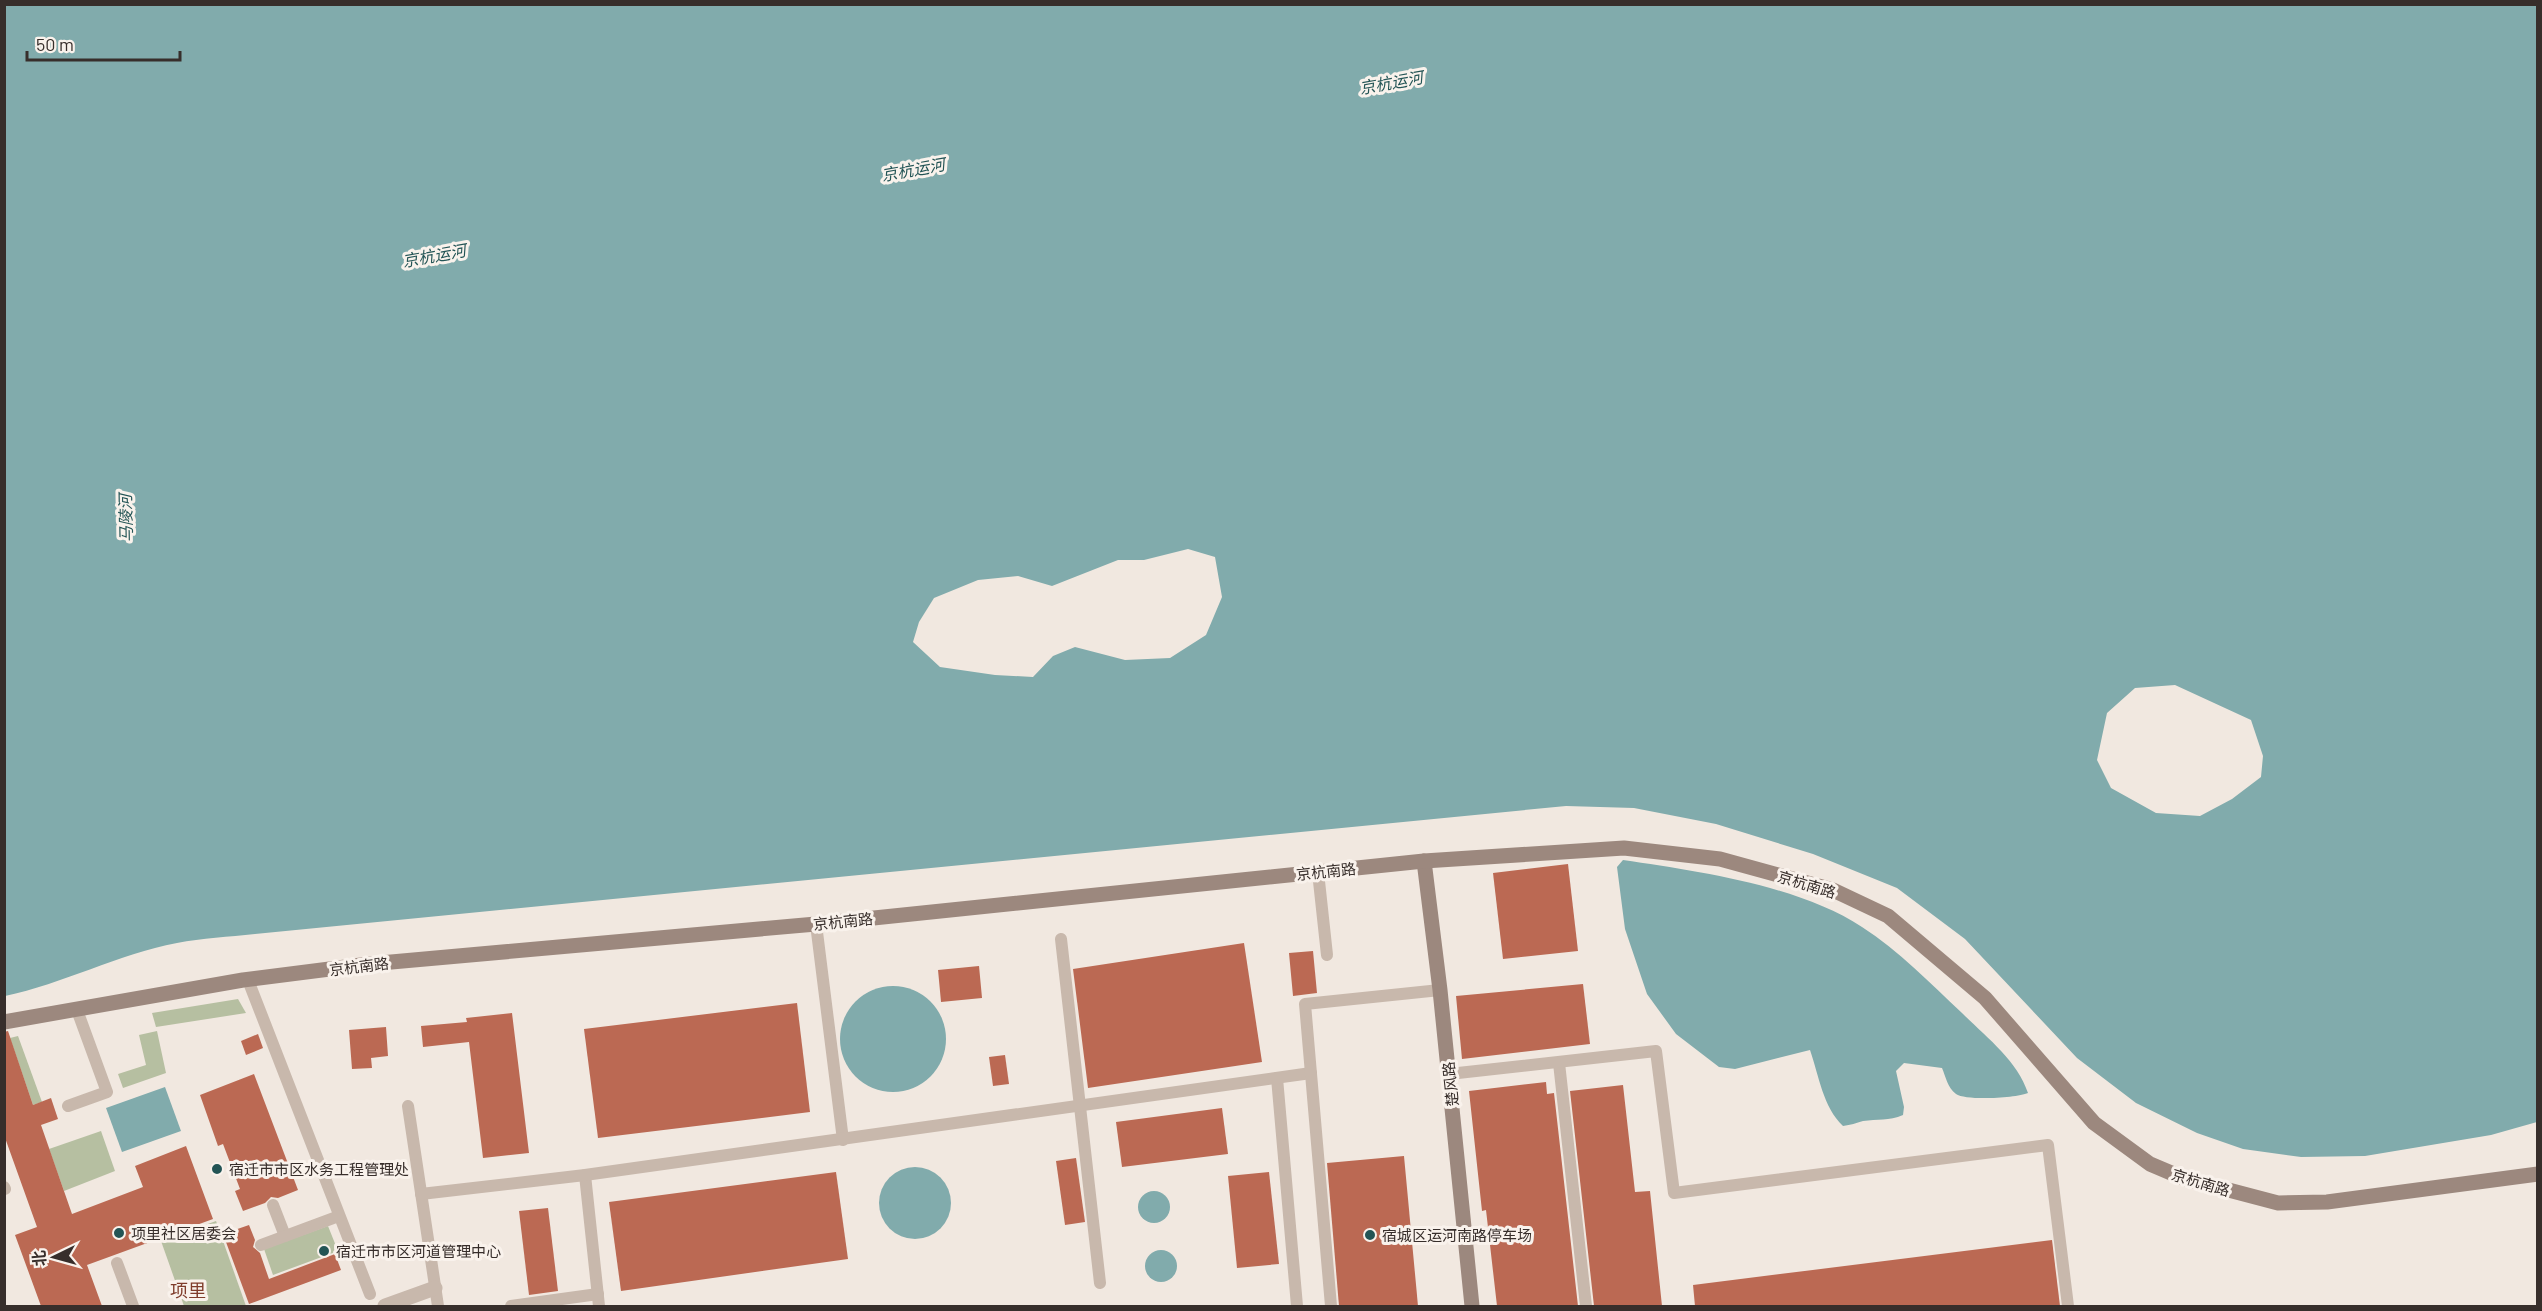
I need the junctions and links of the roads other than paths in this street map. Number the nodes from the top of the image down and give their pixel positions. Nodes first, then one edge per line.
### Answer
1 (1424, 861) junction
2 (1318, 872) junction
3 (816, 924) junction
4 (1060, 939) dead end
5 (1326, 956) dead end
6 (248, 980) junction
7 (1440, 990) junction
8 (77, 1010) junction
9 (4, 1022) edge
10 (1559, 1063) junction
11 (1311, 1073) junction
12 (1449, 1074) junction
13 (1277, 1078) junction
14 (1080, 1105) junction
15 (68, 1106) dead end
16 (408, 1106) dead end
17 (843, 1140) junction
18 (2538, 1174) edge
19 (585, 1175) junction
20 (421, 1194) junction
21 (273, 1205) dead end
22 (339, 1216) junction
23 (285, 1236) junction
24 (261, 1245) dead end
25 (117, 1263) dead end
26 (1100, 1283) dead end
27 (435, 1288) junction
28 (370, 1294) dead end
29 (599, 1300) edge
30 (133, 1306) edge
31 (385, 1306) edge
32 (438, 1306) edge
33 (511, 1306) edge
34 (1297, 1306) edge
35 (1331, 1306) edge
36 (1472, 1306) edge
37 (1586, 1306) edge
38 (2068, 1306) edge

1 - 2 street, 京杭南路
1 - 7 street, 楚风路
1 - 18 street, 京杭南路
2 - 3 street, 京杭南路
2 - 5 lane
3 - 6 street, 京杭南路
3 - 17 lane
4 - 14 lane
6 - 8 street, 京杭南路
6 - 22 lane
7 - 11 lane
7 - 12 street, 楚风路
8 - 9 street, 京杭南路
8 - 15 lane
10 - 12 lane
10 - 37 lane
10 - 38 lane
11 - 13 lane
11 - 35 lane
12 - 36 street, 楚风路
13 - 14 lane
13 - 34 lane
14 - 17 lane
14 - 26 lane
16 - 20 lane
17 - 19 lane
19 - 20 lane
19 - 29 lane
20 - 27 lane
21 - 23 lane
22 - 23 lane
22 - 28 lane
23 - 24 lane
25 - 30 lane
27 - 31 street
27 - 32 lane
29 - 33 lane

